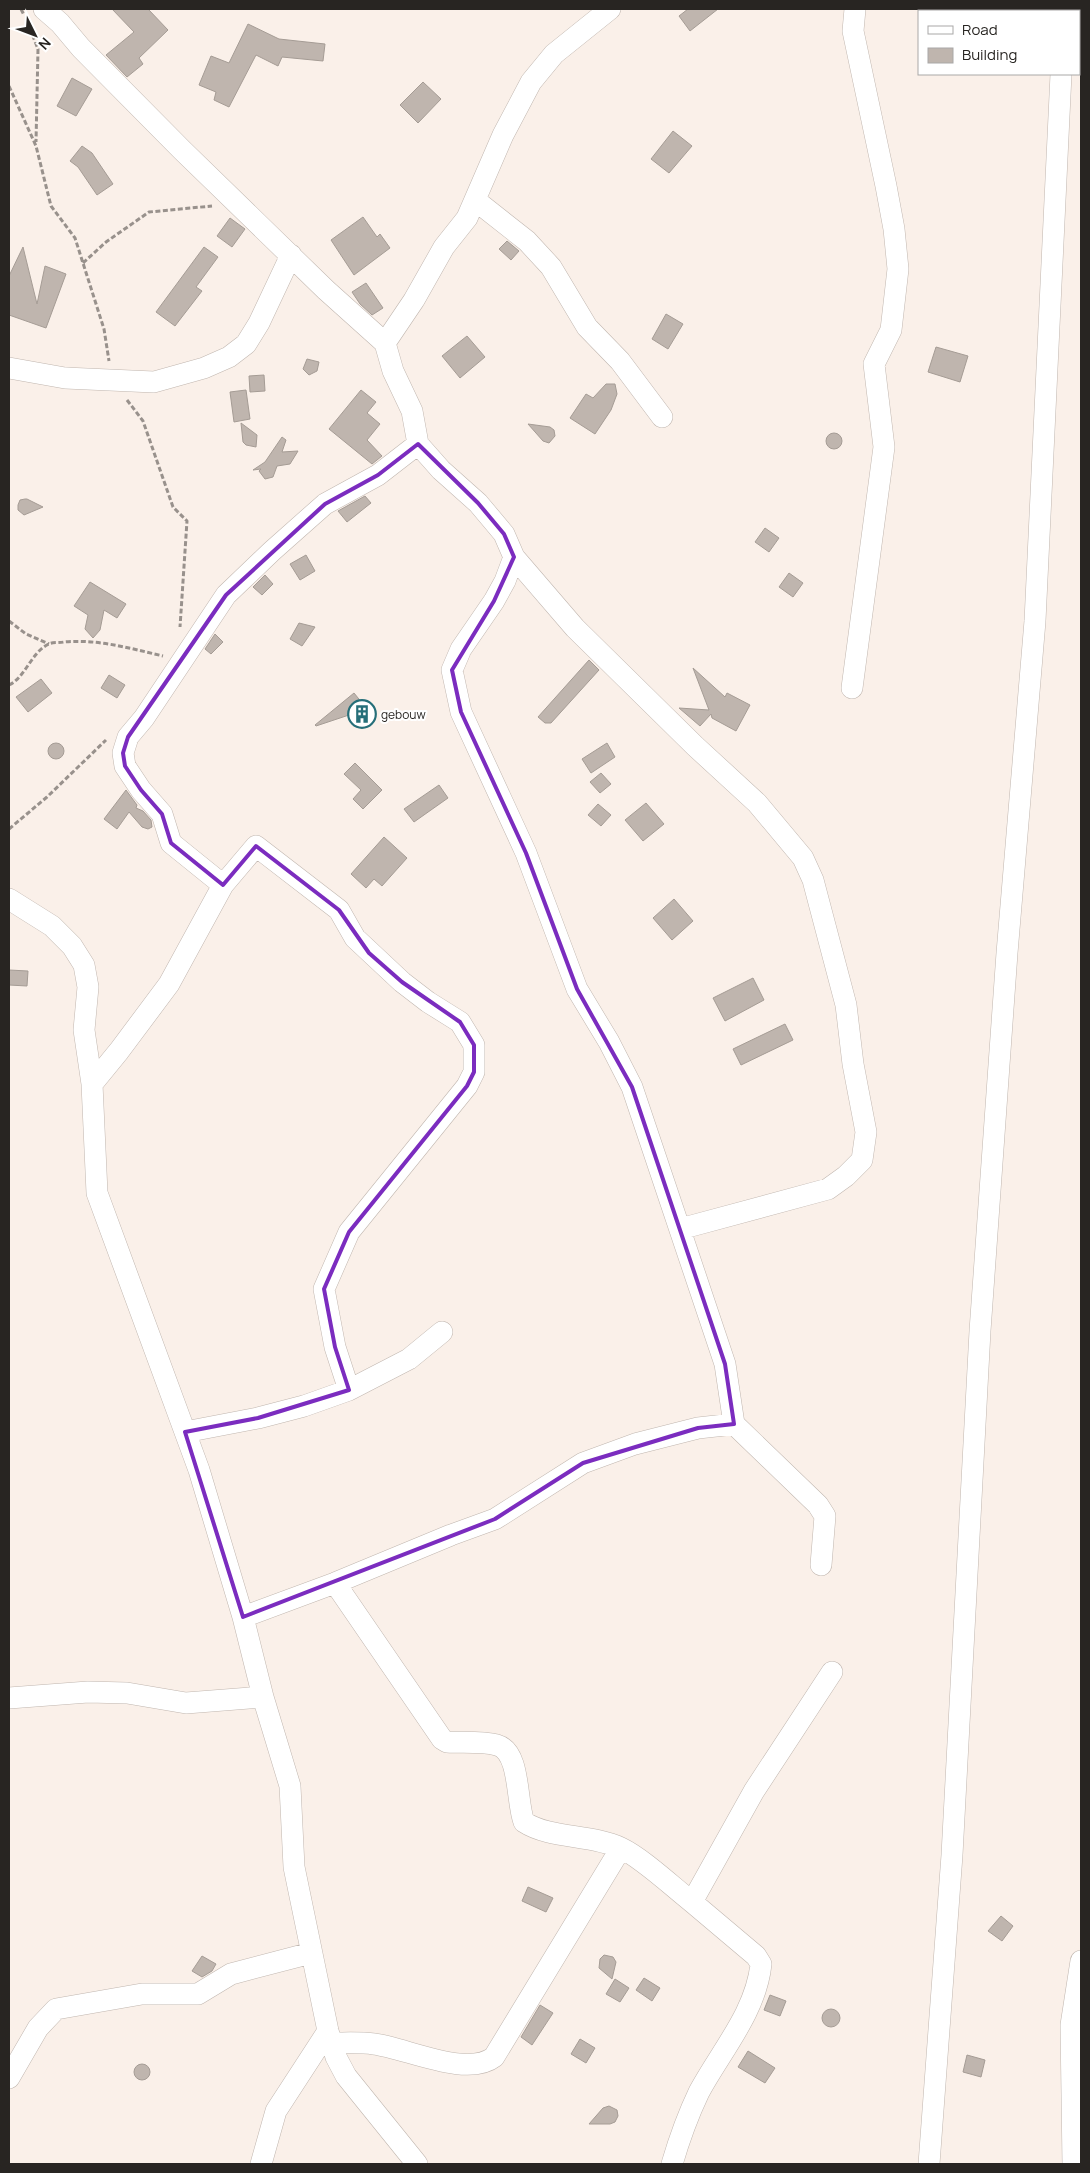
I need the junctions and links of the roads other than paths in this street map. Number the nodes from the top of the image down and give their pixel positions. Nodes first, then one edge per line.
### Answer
1 (44, 9) edge
2 (610, 9) edge
3 (855, 9) edge
4 (1061, 75) edge
5 (475, 200) junction
6 (291, 254) junction
7 (385, 344) junction
8 (9, 368) edge
9 (662, 417) dead end
10 (418, 444) junction
11 (514, 557) junction
12 (852, 688) dead end
13 (223, 885) junction
14 (9, 899) edge
15 (92, 1084) junction
16 (680, 1229) junction
17 (442, 1332) dead end
18 (349, 1390) junction
19 (734, 1424) junction
20 (185, 1432) junction
21 (821, 1565) dead end
22 (335, 1582) junction
23 (243, 1617) junction
24 (832, 1672) dead end
25 (264, 1697) junction
26 (9, 1698) edge
27 (622, 1848) junction
28 (692, 1902) junction
29 (311, 1954) junction
30 (1081, 1961) edge
31 (330, 2037) junction
32 (9, 2078) edge
33 (261, 2164) edge
34 (417, 2164) edge
35 (672, 2164) edge
36 (930, 2164) edge
37 (1073, 2164) edge

1 - 6 street
2 - 5 street
3 - 12 street
4 - 36 street
5 - 7 street
5 - 9 street
6 - 7 street
6 - 8 street
7 - 10 street
10 - 11 street
10 - 13 street
11 - 16 street
11 - 16 street
13 - 15 street
13 - 18 street
14 - 15 street
15 - 20 street
16 - 19 street
17 - 18 street
18 - 20 street
19 - 21 street
19 - 22 street
20 - 23 street
22 - 23 street
22 - 27 street
23 - 25 street
24 - 28 street
25 - 26 street
25 - 29 street
27 - 28 street
27 - 31 street
28 - 35 street
29 - 31 street
29 - 32 street
30 - 37 street
31 - 33 street
31 - 34 street

